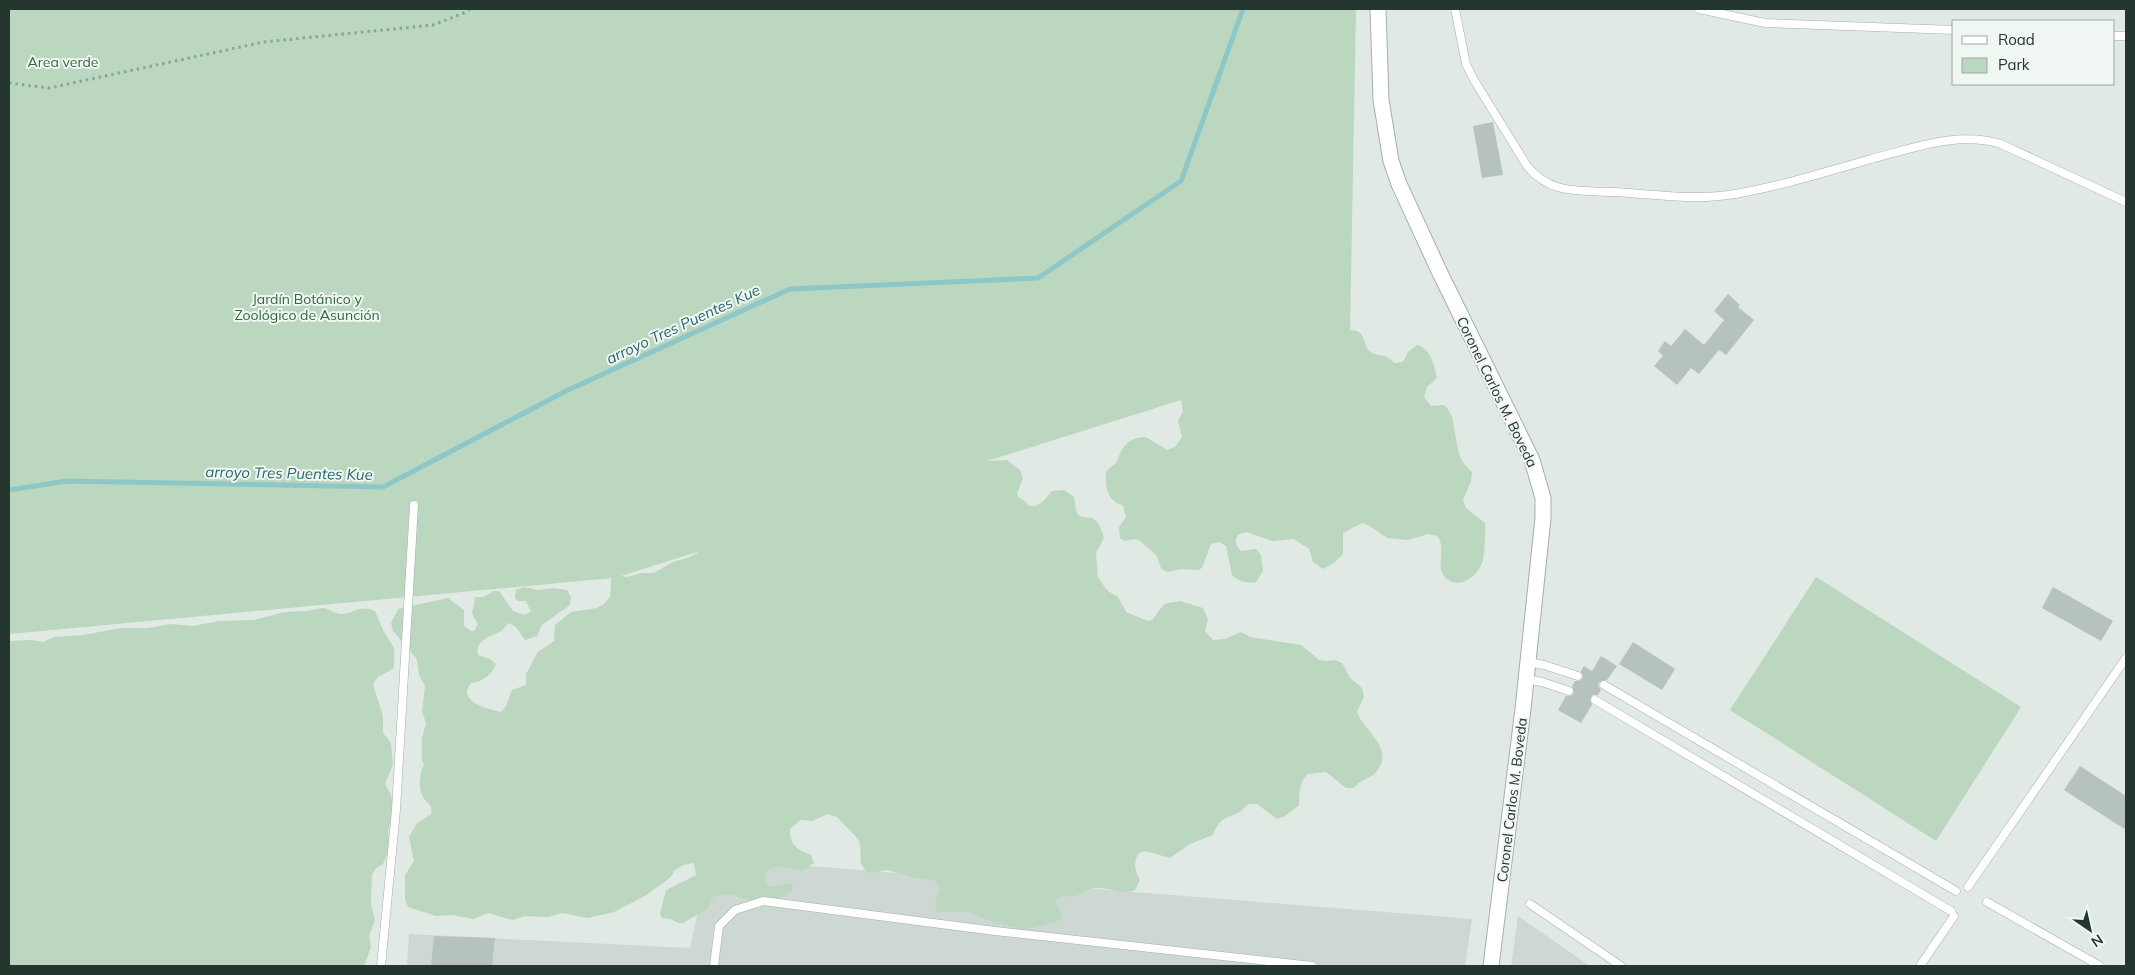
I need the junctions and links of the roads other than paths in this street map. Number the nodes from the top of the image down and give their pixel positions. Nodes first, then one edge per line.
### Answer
1 (1378, 9) edge
2 (1455, 9) edge
3 (1699, 9) edge
4 (1952, 30) edge
5 (2126, 202) edge
6 (414, 505) dead end
7 (2126, 658) edge
8 (1528, 662) junction
9 (1578, 676) dead end
10 (1526, 679) junction
11 (1604, 685) dead end
12 (1569, 691) dead end
13 (1596, 700) dead end
14 (1968, 886) dead end
15 (1956, 891) dead end
16 (1987, 902) dead end
17 (1530, 904) dead end
18 (381, 966) edge
19 (714, 966) edge
20 (1312, 966) edge
21 (1491, 966) edge
22 (1621, 966) edge
23 (1920, 966) edge
24 (2100, 966) edge

1 - 8 street, Coronel Carlos M. Boveda
2 - 5 lane
3 - 4 lane
6 - 18 lane
7 - 14 lane
8 - 9 lane
8 - 10 street, Coronel Carlos M. Boveda
10 - 12 lane
10 - 21 street, Coronel Carlos M. Boveda
11 - 15 lane
13 - 23 lane
16 - 24 lane
17 - 22 lane
19 - 20 lane

